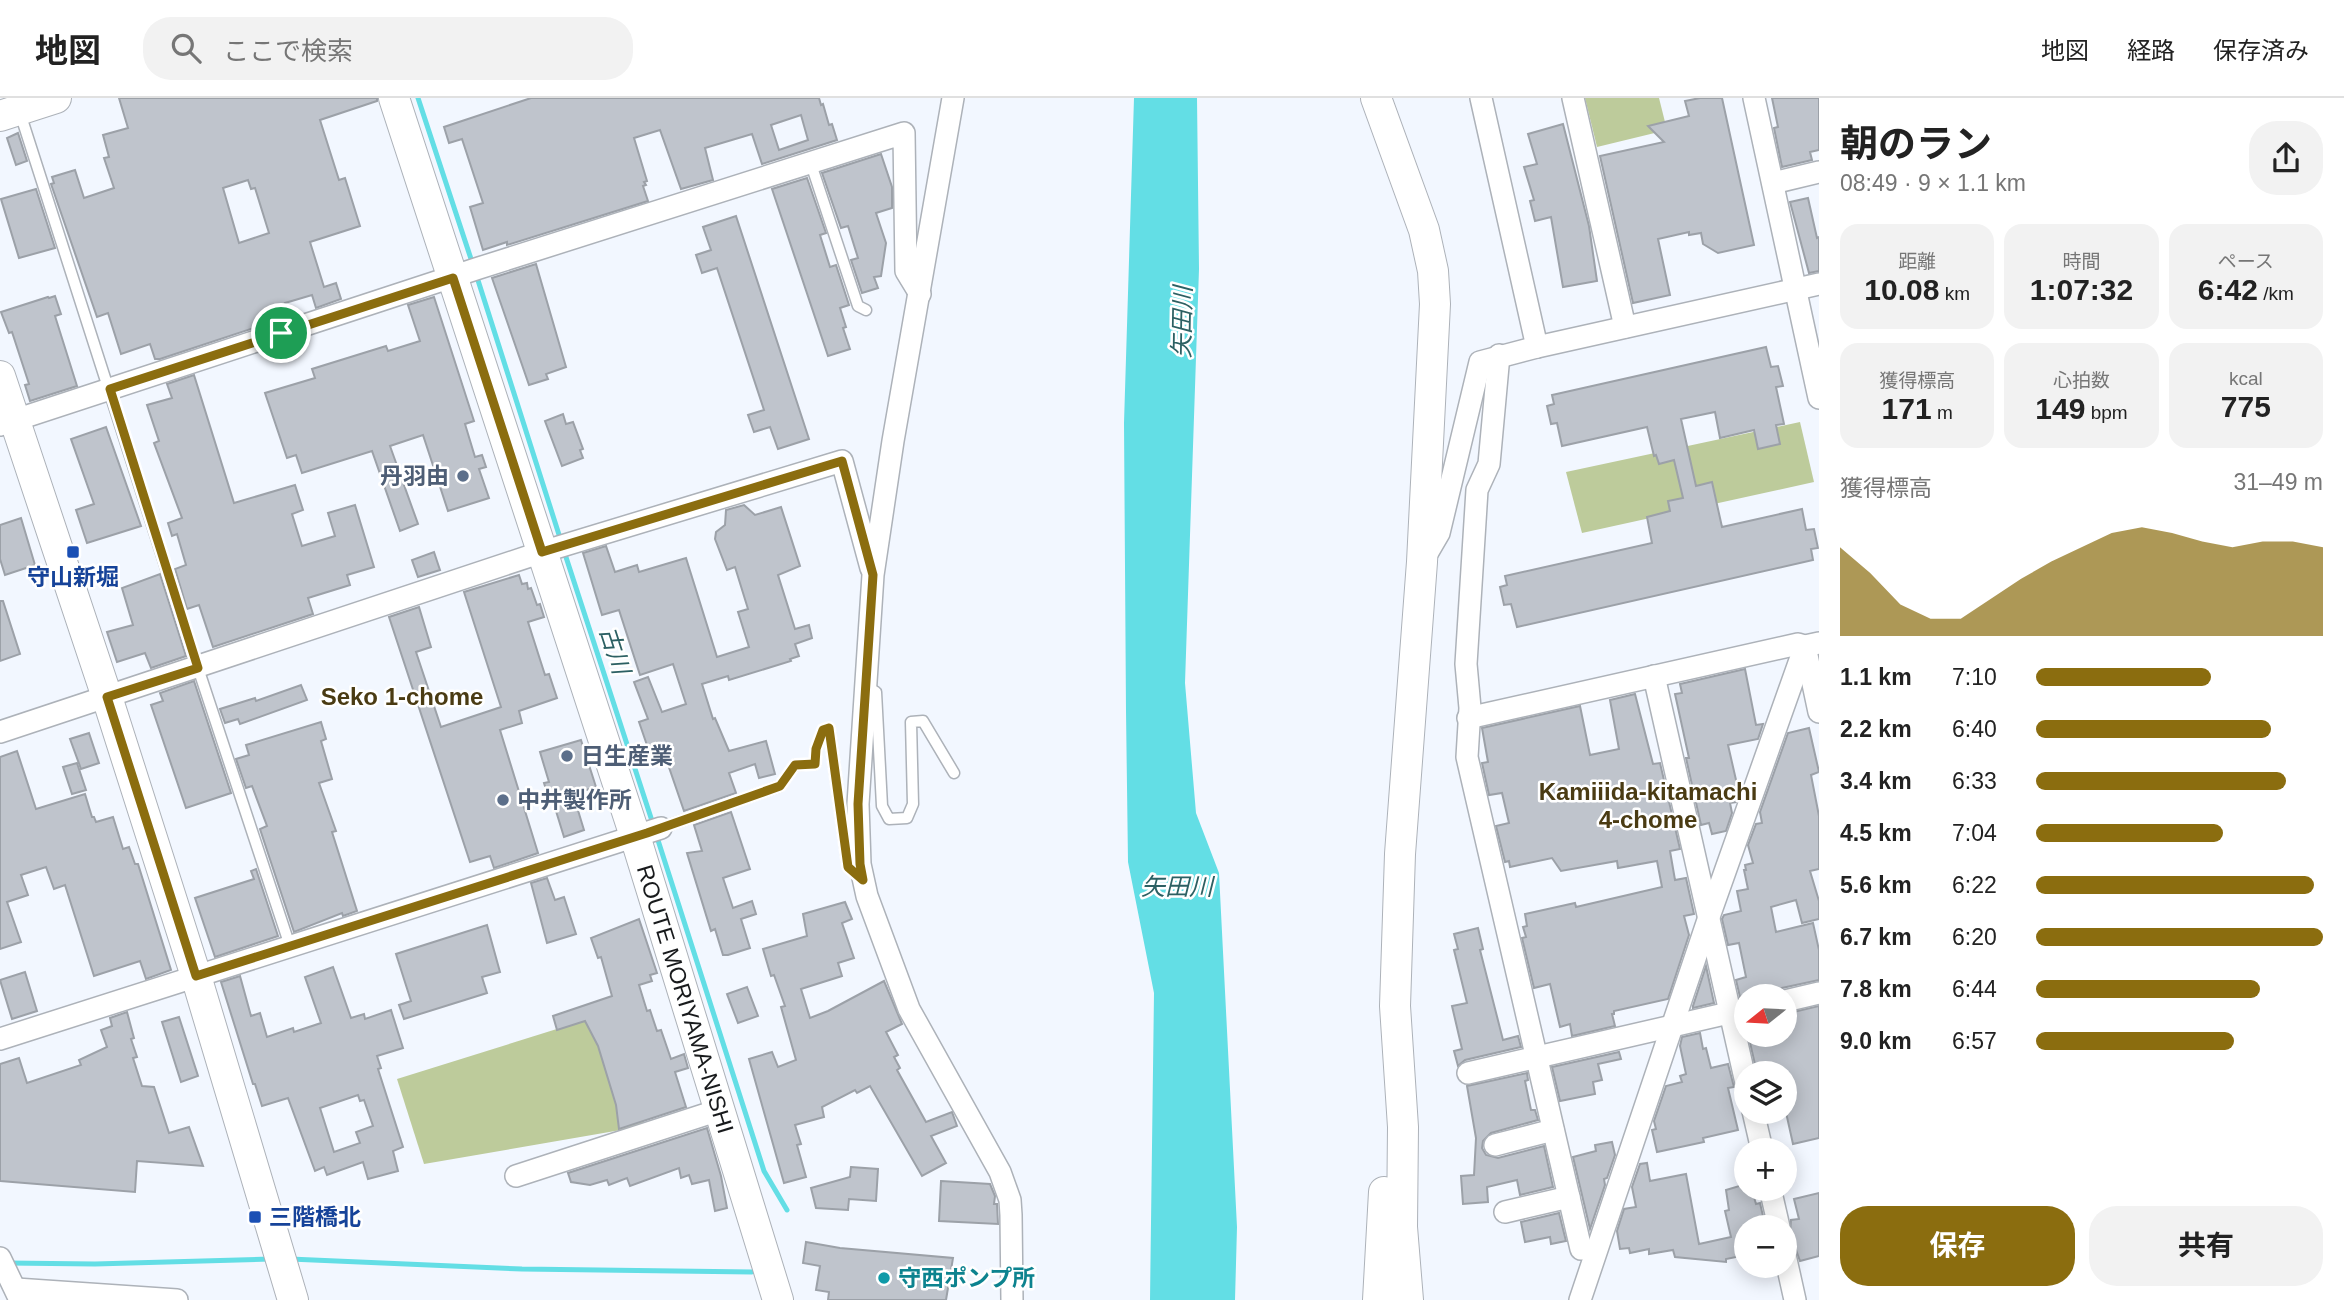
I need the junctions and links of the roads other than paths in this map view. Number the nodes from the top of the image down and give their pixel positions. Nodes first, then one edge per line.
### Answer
1 (56, 98) edge
2 (394, 98) edge
3 (953, 98) edge
4 (1376, 98) edge
5 (1481, 98) edge
6 (1573, 98) edge
7 (1754, 98) edge
8 (12, 108) edge
9 (810, 162) junction
10 (1819, 172) edge
11 (1773, 183) junction
12 (466, 273) junction
13 (1819, 284) edge
14 (1794, 290) junction
15 (920, 294) junction
16 (866, 310) dead end
17 (1625, 327) junction
18 (1537, 346) junction
19 (1499, 355) junction
20 (0, 376) edge
21 (110, 389) junction
22 (1819, 398) edge
23 (7, 423) edge
24 (556, 548) junction
25 (1422, 562) junction
26 (873, 575) junction
27 (1812, 644) edge
28 (198, 668) junction
29 (1654, 676) junction
30 (866, 686) junction
31 (107, 697) junction
32 (1819, 712) edge
33 (1468, 718) junction
34 (0, 732) edge
35 (954, 773) dead end
36 (648, 832) junction
37 (863, 880) junction
38 (1710, 915) junction
39 (290, 946) junction
40 (196, 976) junction
41 (1819, 993) edge
42 (1734, 994) edge
43 (1797, 998) edge
44 (1395, 1006) junction
45 (1734, 1012) edge
46 (1672, 1027) junction
47 (0, 1040) edge
48 (1536, 1057) junction
49 (1468, 1073) dead end
50 (719, 1110) junction
51 (1553, 1130) junction
52 (1495, 1145) dead end
53 (516, 1176) dead end
54 (1569, 1197) junction
55 (1505, 1212) dead end
56 (1581, 1249) dead end
57 (0, 1258) edge
58 (1790, 1278) edge
59 (16, 1290) edge
60 (290, 1292) edge
61 (177, 1300) edge
62 (778, 1300) edge
63 (1012, 1300) edge
64 (1378, 1300) edge
65 (1408, 1300) edge
66 (1580, 1300) edge
67 (1795, 1300) edge

1 - 8 street
2 - 12 street, ROUTE MORIYAMA-NISHI
3 - 15 street
4 - 25 street
5 - 18 street
6 - 17 street
7 - 11 street
8 - 21 lane
9 - 12 street
9 - 15 street
9 - 16 lane
10 - 11 street
11 - 14 street
12 - 21 street
12 - 24 street, ROUTE MORIYAMA-NISHI
13 - 14 street
14 - 17 street
14 - 22 street
15 - 26 street
17 - 18 street
18 - 19 street
19 - 25 street
19 - 33 street
20 - 23 street
21 - 23 street
21 - 28 lane
23 - 31 street
24 - 26 street
24 - 28 street
24 - 36 street, ROUTE MORIYAMA-NISHI
25 - 44 street
26 - 30 street
27 - 29 street
27 - 32 street
27 - 38 street
28 - 31 street
28 - 39 lane
29 - 33 street
29 - 38 street
30 - 35 lane
30 - 37 street
31 - 34 street
31 - 40 street
33 - 48 street
36 - 37 lane
36 - 39 street
36 - 50 street, ROUTE MORIYAMA-NISHI
37 - 63 street
38 - 42 street
38 - 46 street
39 - 40 street
40 - 47 street
40 - 60 street
41 - 43 street
44 - 64 street
44 - 65 street
45 - 46 street
46 - 48 street
46 - 66 street
48 - 49 street
48 - 51 street
50 - 53 street
50 - 62 street, ROUTE MORIYAMA-NISHI
51 - 52 street
51 - 54 street
54 - 55 street
54 - 56 street
57 - 59 street
58 - 67 street
59 - 61 street

